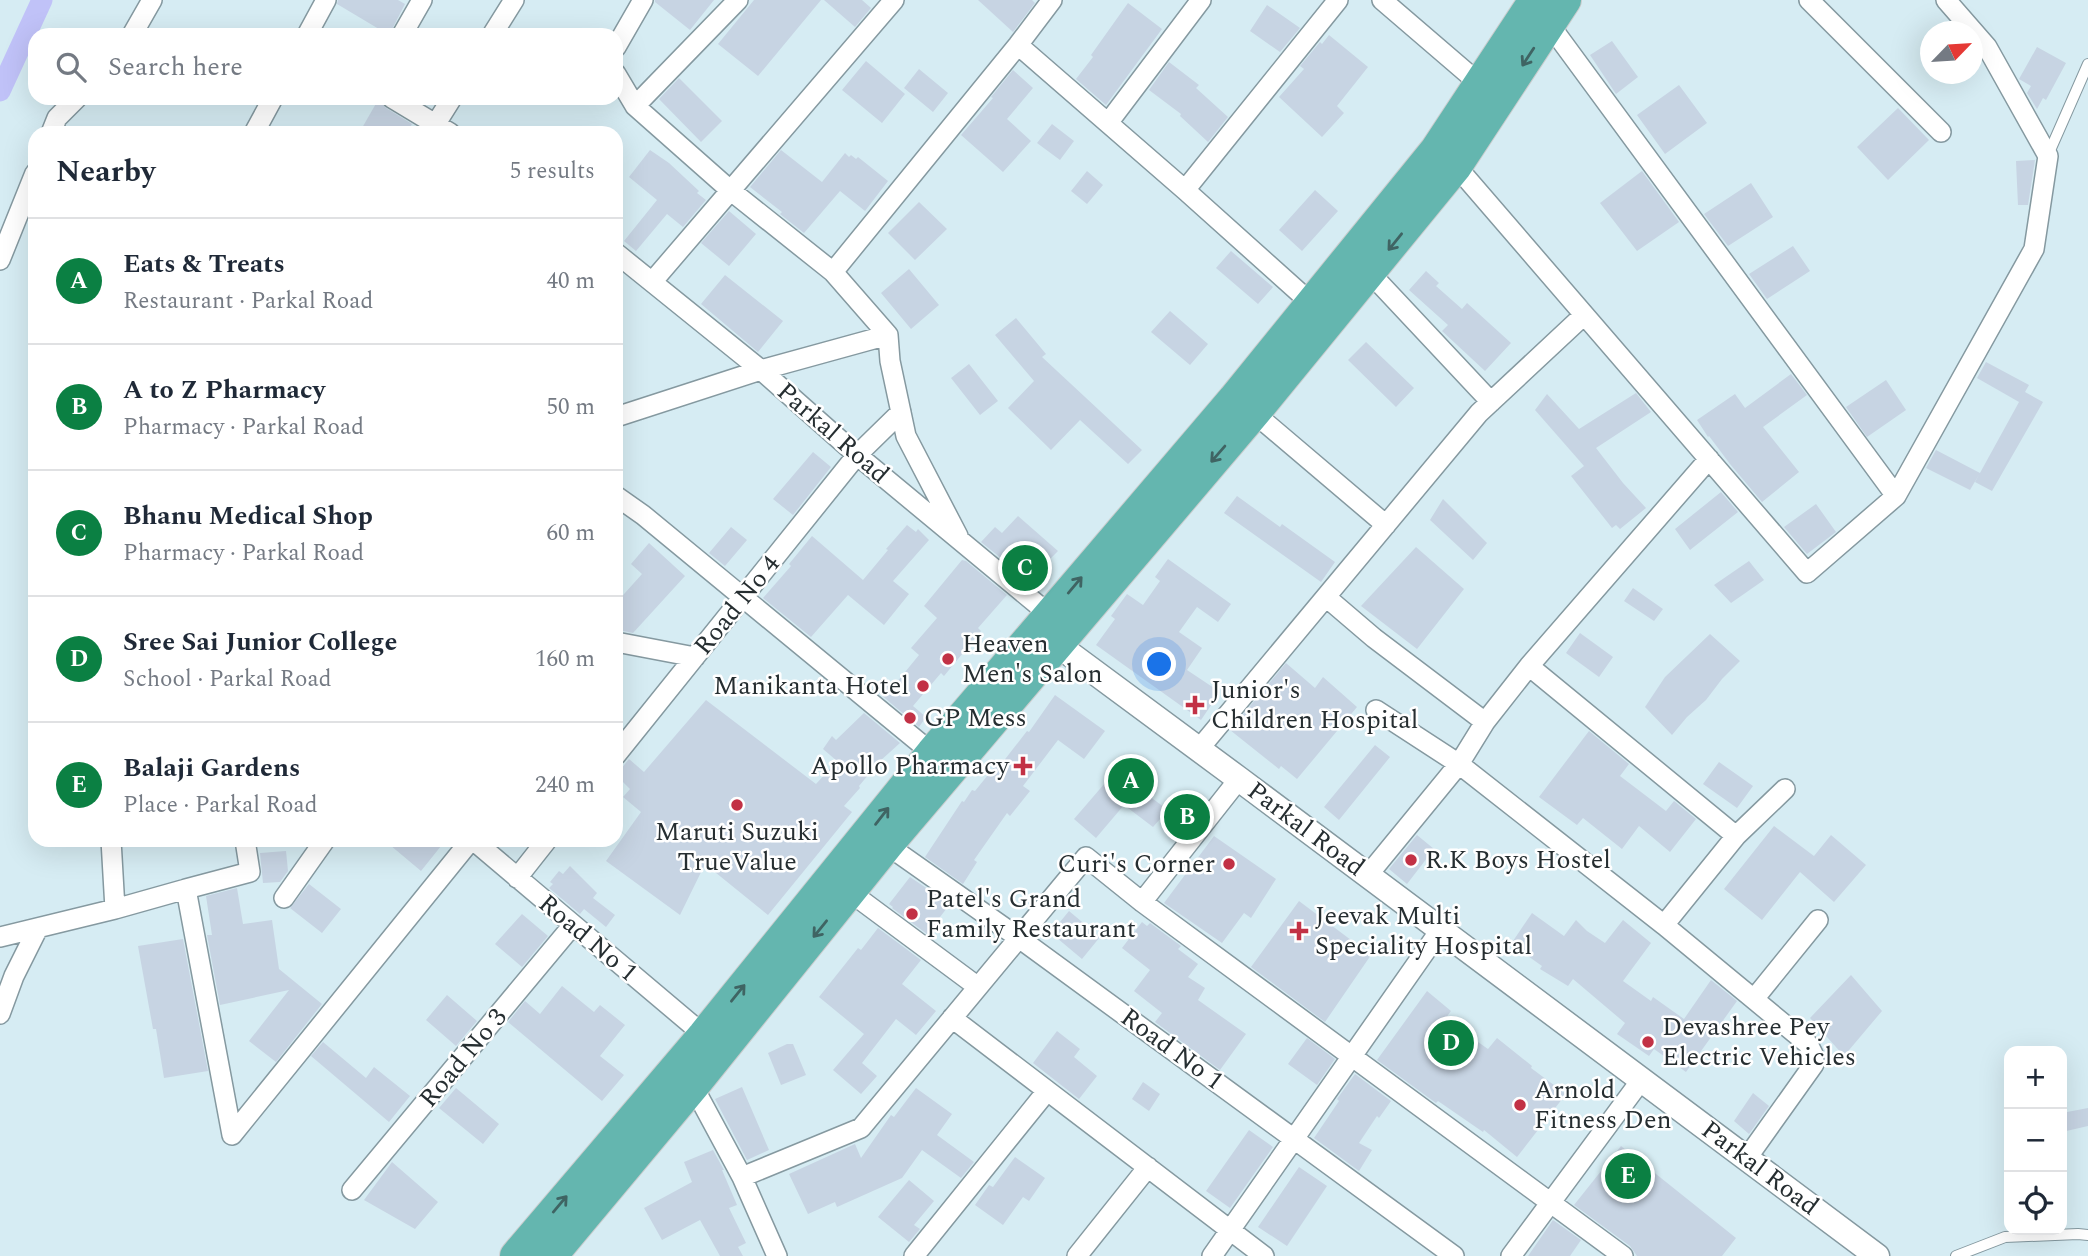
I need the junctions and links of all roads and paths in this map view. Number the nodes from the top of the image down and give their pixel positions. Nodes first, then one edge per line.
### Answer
1 (152, 0) edge
2 (326, 0) edge
3 (422, 0) edge
4 (514, 0) edge
5 (643, 0) edge
6 (738, 0) edge
7 (894, 0) edge
8 (1052, 0) edge
9 (1201, 0) edge
10 (1338, 0) edge
11 (1382, 0) edge
12 (1809, 0) edge
13 (1946, 0) edge
14 (1550, 8) edge
15 (136, 28) edge
16 (311, 28) edge
17 (406, 28) edge
18 (496, 28) edge
19 (623, 35) edge
20 (1018, 45) junction
21 (2088, 64) edge
22 (1481, 85) junction
23 (623, 86) edge
24 (70, 105) edge
25 (269, 105) edge
26 (401, 105) edge
27 (449, 105) edge
28 (635, 106) junction
29 (1108, 123) junction
30 (54, 126) edge
31 (258, 126) edge
32 (432, 126) edge
33 (440, 126) edge
34 (1941, 132) dead end
35 (2048, 156) junction
36 (1456, 166) junction
37 (28, 190) edge
38 (730, 190) junction
39 (1185, 190) junction
40 (623, 259) edge
41 (0, 260) edge
42 (833, 272) junction
43 (1370, 273) junction
44 (652, 282) junction
45 (1311, 303) junction
46 (1584, 315) junction
47 (888, 335) junction
48 (761, 370) junction
49 (1491, 402) junction
50 (901, 412) junction
51 (1254, 413) junction
52 (623, 414) edge
53 (857, 455) junction
54 (1709, 459) junction
55 (1896, 496) junction
56 (623, 501) edge
57 (1386, 525) junction
58 (963, 544) junction
59 (743, 597) junction
60 (1326, 597) junction
61 (1047, 630) junction
62 (623, 643) edge
63 (695, 657) junction
64 (1530, 666) junction
65 (1376, 710) dead end
66 (1485, 722) junction
67 (623, 746) edge
68 (1199, 749) junction
69 (932, 753) junction
70 (1459, 764) junction
71 (1239, 779) junction
72 (1785, 789) dead end
73 (1736, 836) junction
74 (887, 845) junction
75 (111, 847) edge
76 (246, 847) edge
77 (320, 847) edge
78 (466, 847) edge
79 (480, 847) edge
80 (541, 847) edge
81 (1368, 875) junction
82 (517, 878) junction
83 (187, 888) junction
84 (850, 892) junction
85 (284, 898) dead end
86 (1142, 902) junction
87 (115, 909) junction
88 (1818, 920) dead end
89 (573, 925) junction
90 (1664, 925) junction
91 (38, 928) junction
92 (1441, 929) junction
93 (0, 937) edge
94 (1019, 938) junction
95 (978, 987) junction
96 (1754, 999) junction
97 (0, 1014) edge
98 (952, 1018) junction
99 (704, 1035) junction
100 (1351, 1056) junction
101 (1642, 1079) junction
102 (693, 1086) junction
103 (1047, 1091) junction
104 (1293, 1138) junction
105 (1747, 1158) junction
106 (1148, 1167) junction
107 (742, 1177) junction
108 (352, 1190) dead end
109 (1551, 1202) junction
110 (1229, 1229) junction
111 (2088, 1235) edge
112 (516, 1256) edge
113 (551, 1256) edge
114 (777, 1256) edge
115 (914, 1256) edge
116 (1077, 1256) edge
117 (1212, 1256) edge
118 (1264, 1256) edge
119 (1454, 1256) edge
120 (1511, 1256) edge
121 (1623, 1256) edge
122 (1877, 1256) edge
123 (1956, 1256) edge

1 - 15 street
2 - 16 street
3 - 17 street
4 - 18 street
5 - 19 street
6 - 28 street
7 - 38 street
8 - 20 street
9 - 29 street
10 - 39 street
11 - 22 street
12 - 34 street
13 - 35 street
14 - 22 highway
14 -> 36 highway
14 - 55 street
20 - 29 street
20 - 42 street
21 - 35 lane
22 - 45 highway
23 - 28 street
24 - 30 street
25 - 31 street
26 - 32 street
27 - 33 street
28 - 38 street
29 - 39 street
35 - 55 street
36 -> 43 highway
36 - 46 street
37 - 41 street
38 - 42 street
38 - 44 street
39 - 45 street
40 - 44 street, Parkal Road
42 - 47 street
43 - 49 street
43 - 51 highway
44 - 48 street, Parkal Road
61 -> 45 highway
46 - 49 street
46 - 54 street
47 - 48 street
47 - 50 street
48 - 52 street
48 - 53 street, Parkal Road
49 - 57 street
50 - 53 street, Road No 4
50 - 58 street
51 - 57 street
51 -> 61 highway
53 - 58 street, Parkal Road
53 - 59 street, Road No 4
54 - 55 street
54 - 64 street
56 - 59 street
57 - 60 street
58 - 61 street, Parkal Road
59 - 63 street, Road No 4
59 - 69 street
60 - 66 street
60 - 68 street
61 - 68 street, Parkal Road
61 - 69 highway
61 - 74 highway
62 - 63 street
63 - 67 street, Road No 4
64 - 66 street
64 - 73 street
65 - 70 street
66 - 70 street
68 - 71 street, Parkal Road
99 -> 69 highway
70 - 81 street
70 - 90 street
71 - 81 street, Parkal Road
71 - 86 street
72 - 73 street
73 - 90 street
74 - 84 highway
74 - 94 street, Road No 1
75 - 87 street
76 - 83 street
77 - 85 street
78 - 83 street
79 - 82 street, Road No 1
80 - 82 street
81 - 92 street, Parkal Road
82 - 89 street, Road No 1
83 - 87 street
84 - 95 street
84 -> 102 highway
86 - 94 street
86 - 100 street
87 - 91 street
88 - 96 street
89 - 99 street, Road No 1
89 - 108 street, Road No 3
90 - 96 street
91 - 93 street
91 - 97 street
92 - 100 street
92 - 101 street, Parkal Road
94 - 95 street
94 - 104 street, Road No 1
95 - 98 street
96 - 105 street
98 - 103 street
98 - 107 street
112 -> 99 highway
100 - 104 street
100 - 109 street
101 - 105 street, Parkal Road
101 - 109 street
102 - 107 street
102 - 113 highway
103 - 106 street
103 - 115 street
104 - 110 street
104 - 119 street, Road No 1
105 - 122 street, Parkal Road
106 - 110 street
106 - 116 street
107 - 114 street
109 - 120 street
109 - 121 street
110 - 117 street
110 - 118 street
111 - 123 lane

